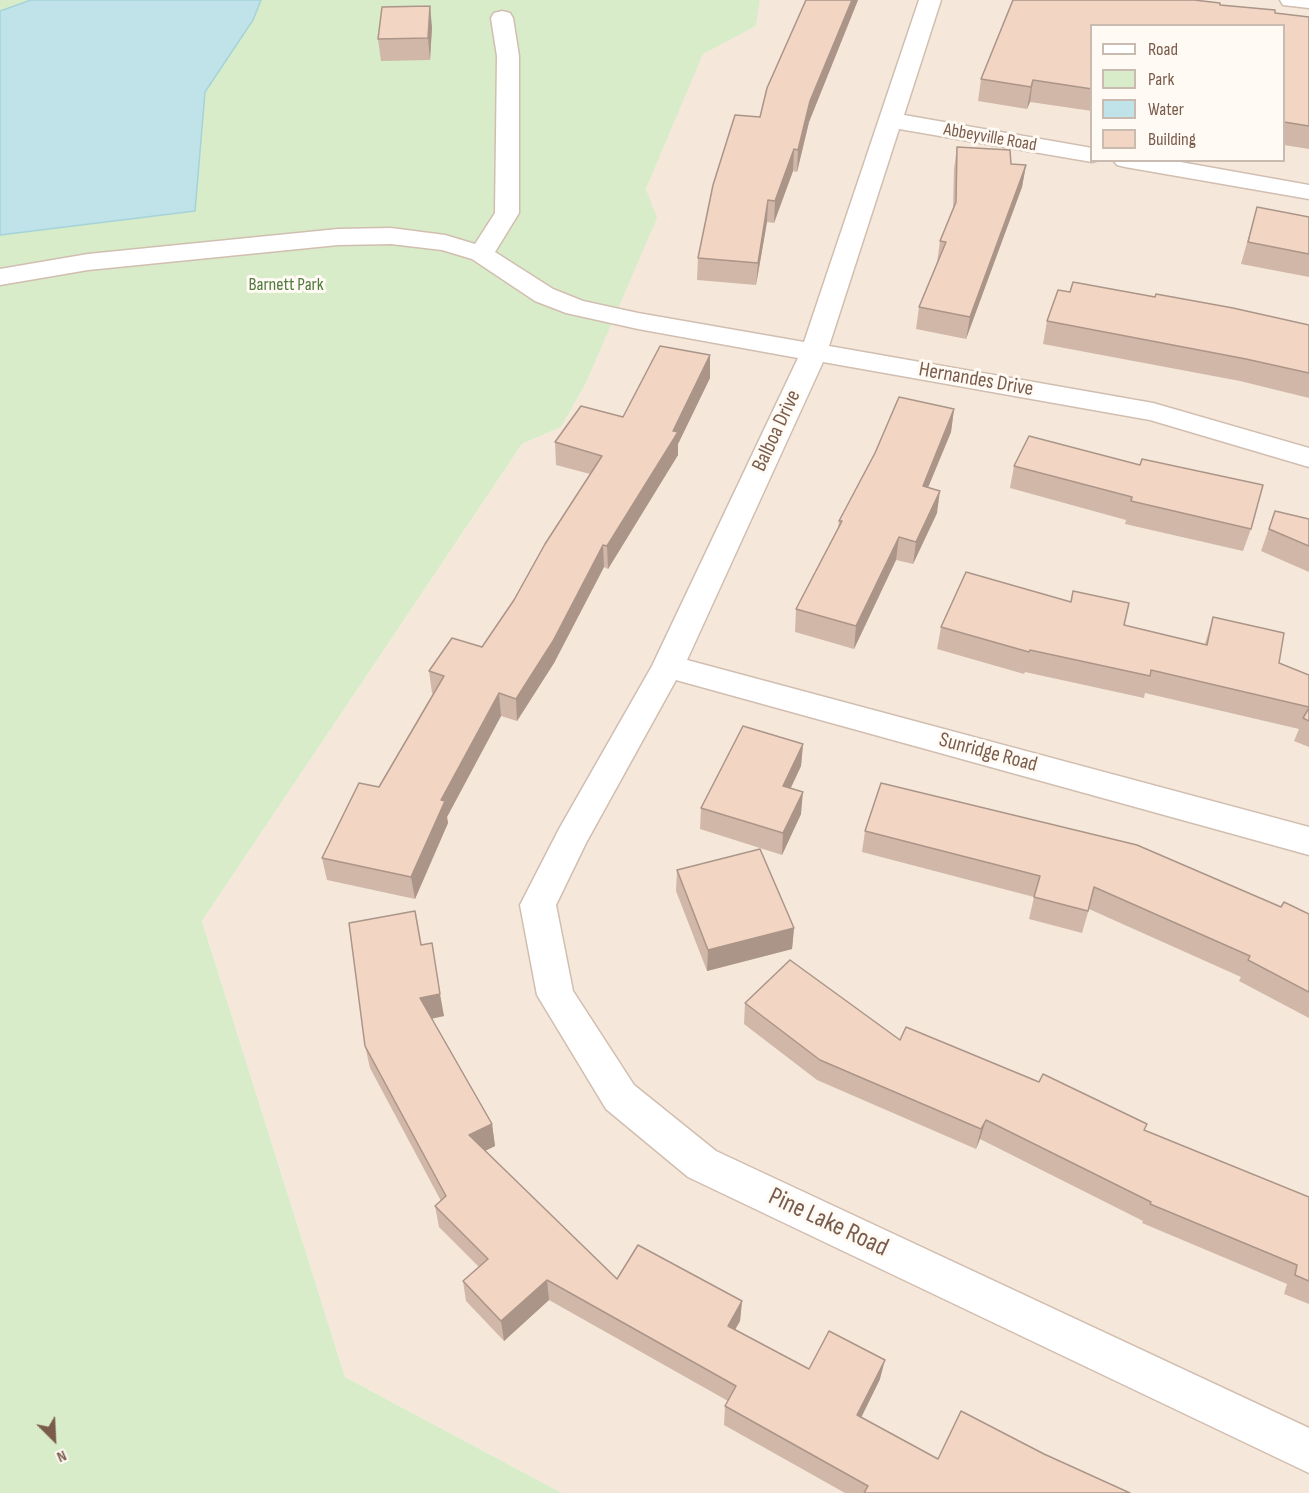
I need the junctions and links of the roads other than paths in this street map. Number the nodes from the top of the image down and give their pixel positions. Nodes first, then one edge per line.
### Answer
1 (930, 0) edge
2 (1291, 0) edge
3 (1309, 2) edge
4 (502, 18) dead end
5 (889, 120) junction
6 (1090, 155) edge
7 (1136, 162) edge
8 (1309, 192) edge
9 (481, 254) junction
10 (0, 277) edge
11 (814, 352) junction
12 (1309, 458) edge
13 (668, 666) junction
14 (571, 838) joint
15 (1309, 841) edge
16 (1309, 1451) edge

1 - 5 street, Balboa Drive
2 - 3 street
4 - 9 street
5 - 6 street, Abbeyville Road
5 - 11 street, Balboa Drive
7 - 8 street
9 - 10 street, Hernandes Drive
9 - 11 street, Hernandes Drive
11 - 12 street, Hernandes Drive
11 - 13 street, Balboa Drive
13 - 14 street, Balboa Drive
13 - 15 street, Sunridge Road
14 - 16 street, Pine Lake Road

